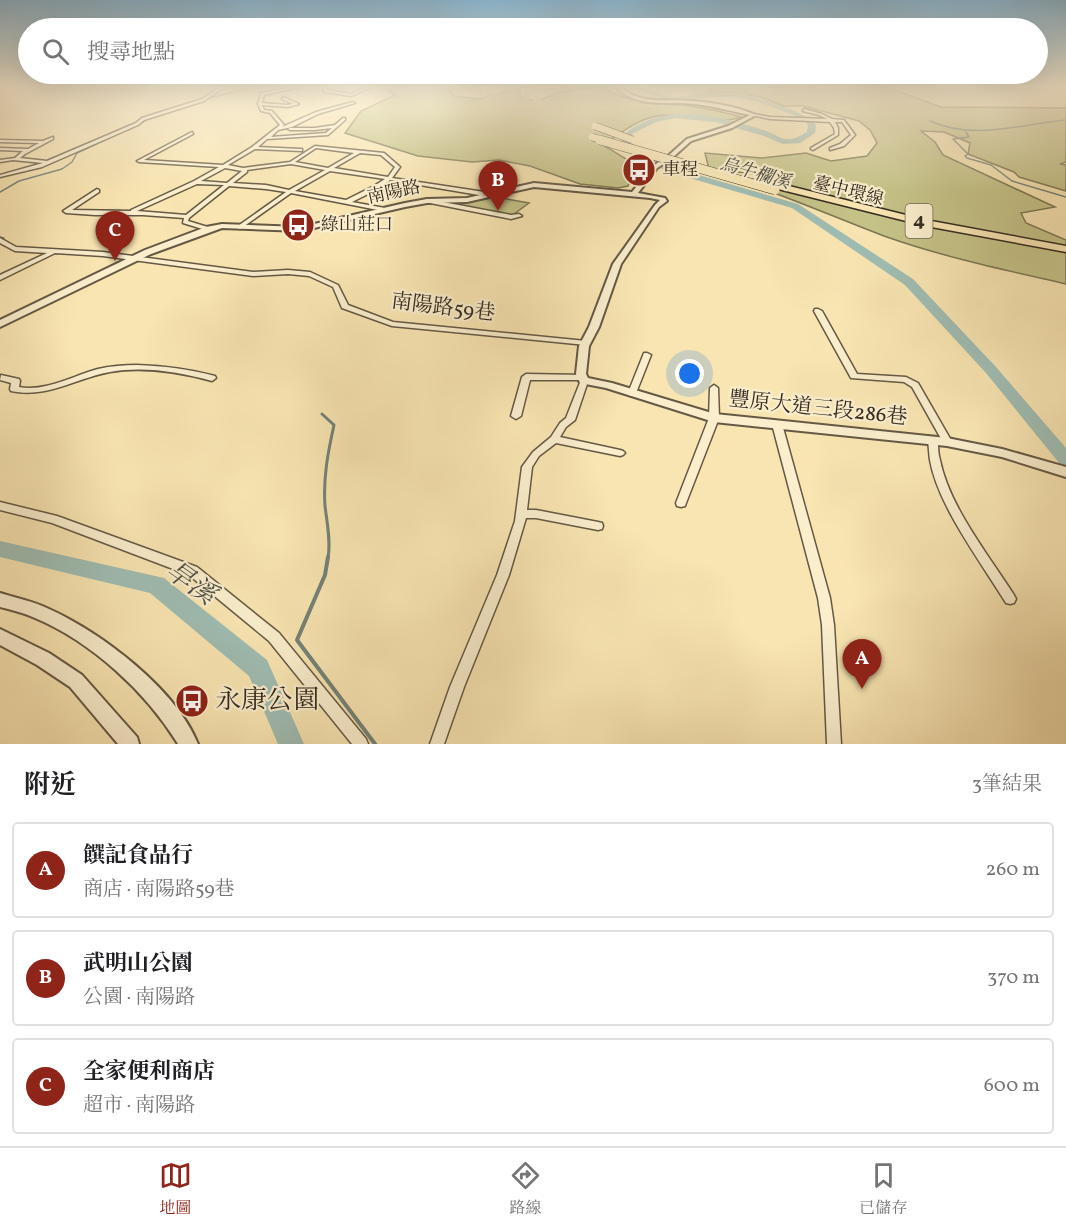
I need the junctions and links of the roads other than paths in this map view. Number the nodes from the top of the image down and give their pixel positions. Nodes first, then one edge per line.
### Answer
1 (140, 121) edge
2 (278, 121) edge
3 (301, 121) edge
4 (342, 121) edge
5 (743, 121) edge
6 (828, 121) edge
7 (832, 121) junction
8 (336, 126) junction
9 (595, 126) tunnel mouth
10 (284, 128) junction
11 (276, 130) junction
12 (192, 133) dead end
13 (592, 137) tunnel mouth
14 (52, 138) dead end
15 (267, 138) junction
16 (0, 141) edge
17 (42, 142) junction
18 (261, 143) junction
19 (254, 148) junction
20 (0, 149) edge
21 (813, 149) dead end
22 (832, 149) dead end
23 (29, 150) junction
24 (300, 150) dead end
25 (359, 152) junction
26 (16, 159) junction
27 (0, 161) edge
28 (46, 162) junction
29 (291, 163) junction
30 (224, 166) junction
31 (243, 169) junction
32 (328, 170) junction
33 (0, 176) edge
34 (388, 179) junction
35 (196, 182) junction
36 (229, 184) junction
37 (774, 187) junction
38 (98, 191) dead end
39 (291, 191) junction
40 (634, 194) junction
41 (491, 195) junction
42 (427, 201) junction
43 (347, 202) junction
44 (383, 209) junction
45 (130, 213) junction
46 (519, 216) dead end
47 (186, 218) junction
48 (240, 227) junction
49 (209, 229) junction
50 (0, 240) edge
51 (1066, 249) edge
52 (56, 251) junction
53 (1066, 254) edge
54 (135, 258) junction
55 (0, 278) edge
56 (818, 311) dead end
57 (0, 324) edge
58 (586, 343) junction
59 (646, 355) dead end
60 (1, 378) edge
61 (212, 378) dead end
62 (583, 379) junction
63 (714, 388) dead end
64 (632, 393) junction
65 (516, 416) dead end
66 (714, 418) junction
67 (777, 424) junction
68 (554, 439) junction
69 (933, 441) junction
70 (947, 442) junction
71 (620, 453) dead end
72 (1063, 471) edge
73 (681, 503) dead end
74 (0, 506) edge
75 (521, 514) junction
76 (598, 526) dead end
77 (1010, 599) dead end
78 (0, 600) edge
79 (0, 637) edge
80 (130, 744) edge
81 (189, 744) edge
82 (361, 744) edge
83 (437, 744) edge
84 (834, 744) edge

1 - 28 street
2 - 11 street
3 - 10 street
4 - 8 street
5 - 40 street
6 - 7 street
7 - 21 street
7 - 22 street
8 - 10 street
8 - 15 street
9 - 37 highway, 臺中環線 / 4, bridge
10 - 11 street
11 - 15 street
12 - 30 street
13 - 37 highway, 臺中環線 / 4, bridge
14 - 17 street
15 - 18 street
15 - 18 street
16 - 17 street
17 - 23 street
18 - 19 street
19 - 24 street
19 - 30 street
20 - 23 street
23 - 26 street
25 - 29 street
25 - 32 street
25 - 34 street
26 - 27 street
26 - 28 street
28 - 33 street
29 - 31 street
29 - 32 street
30 - 31 street
30 - 35 street
31 - 36 street
32 - 34 street
32 - 39 street
34 - 41 street
34 - 43 street
35 - 36 street
35 - 45 street
36 - 39 street
36 - 47 street
37 - 51 highway, 臺中環線 / 4
37 - 53 highway, 臺中環線 / 4
38 - 45 street
39 - 43 street
39 - 48 street
40 - 41 street, 南陽路
40 - 58 street, 南陽路
41 - 42 street, 南陽路
42 - 44 street, 南陽路
42 - 46 street
43 - 44 street
44 - 48 street, 南陽路
45 - 47 street
47 - 49 street
48 - 49 street, 南陽路
49 - 54 street, 南陽路
50 - 52 street
52 - 54 street
52 - 55 street
54 - 57 street, 南陽路
54 - 58 street, 南陽路59巷
56 - 70 street
58 - 62 street
59 - 64 street
60 - 61 street
62 - 64 street, 豐原大道三段286巷
62 - 65 street
62 - 68 street
63 - 66 street
64 - 66 street, 豐原大道三段286巷
66 - 67 street, 豐原大道三段286巷
66 - 73 street
67 - 69 street, 豐原大道三段286巷
67 - 84 street
68 - 71 street
68 - 75 street
69 - 70 street, 豐原大道三段286巷
69 - 77 street
70 - 72 street, 豐原大道三段286巷
74 - 82 street
75 - 76 street
75 - 83 street
78 - 81 street
79 - 80 street

